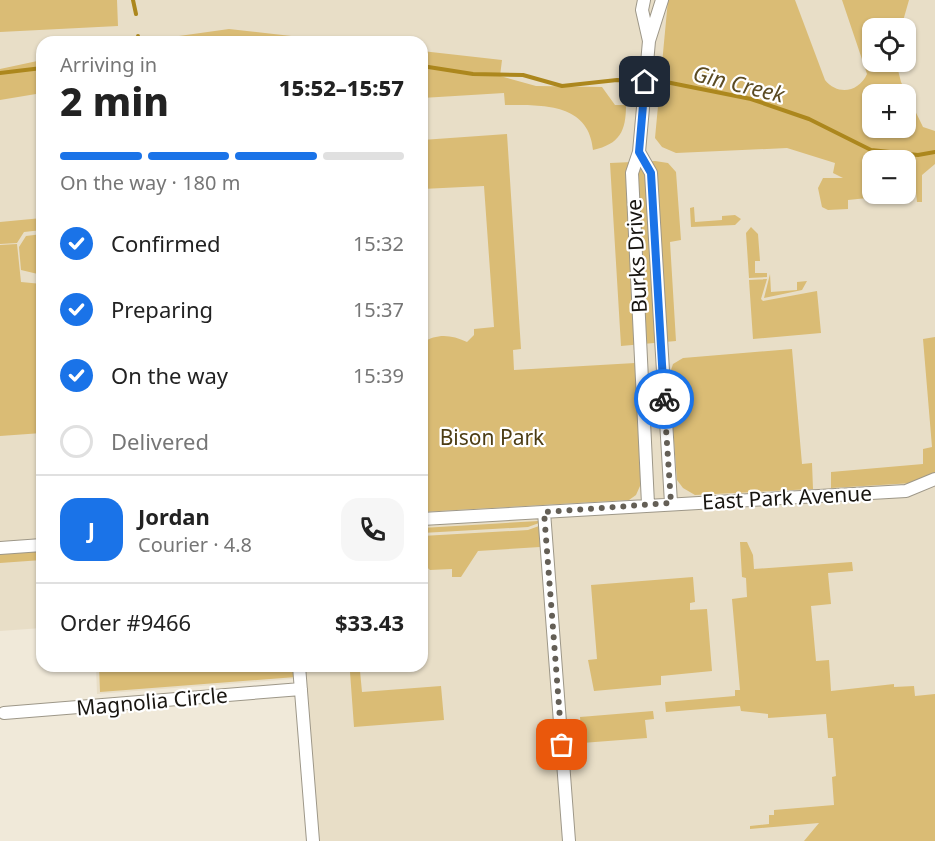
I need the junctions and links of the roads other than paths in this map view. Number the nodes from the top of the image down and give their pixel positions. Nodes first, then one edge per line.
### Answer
1 (644, 0) edge
2 (662, 0) edge
3 (648, 41) junction
4 (639, 152) junction
5 (935, 479) edge
6 (671, 503) junction
7 (648, 504) junction
8 (544, 512) junction
9 (428, 519) edge
10 (36, 545) edge
11 (0, 548) edge
12 (300, 672) edge
13 (301, 689) junction
14 (1, 713) edge
15 (312, 841) edge
16 (569, 841) edge

1 - 3 street, Burks Drive
2 - 3 street, Burks Drive
3 - 4 street, Burks Drive
4 - 6 street, Burks Drive
4 - 7 street, Burks Drive
5 - 6 street, East Park Avenue
6 - 7 street, East Park Avenue
7 - 8 street, East Park Avenue
8 - 9 street, East Park Avenue
8 - 16 street
10 - 11 street
12 - 13 street
13 - 14 street, Magnolia Circle
13 - 15 street

